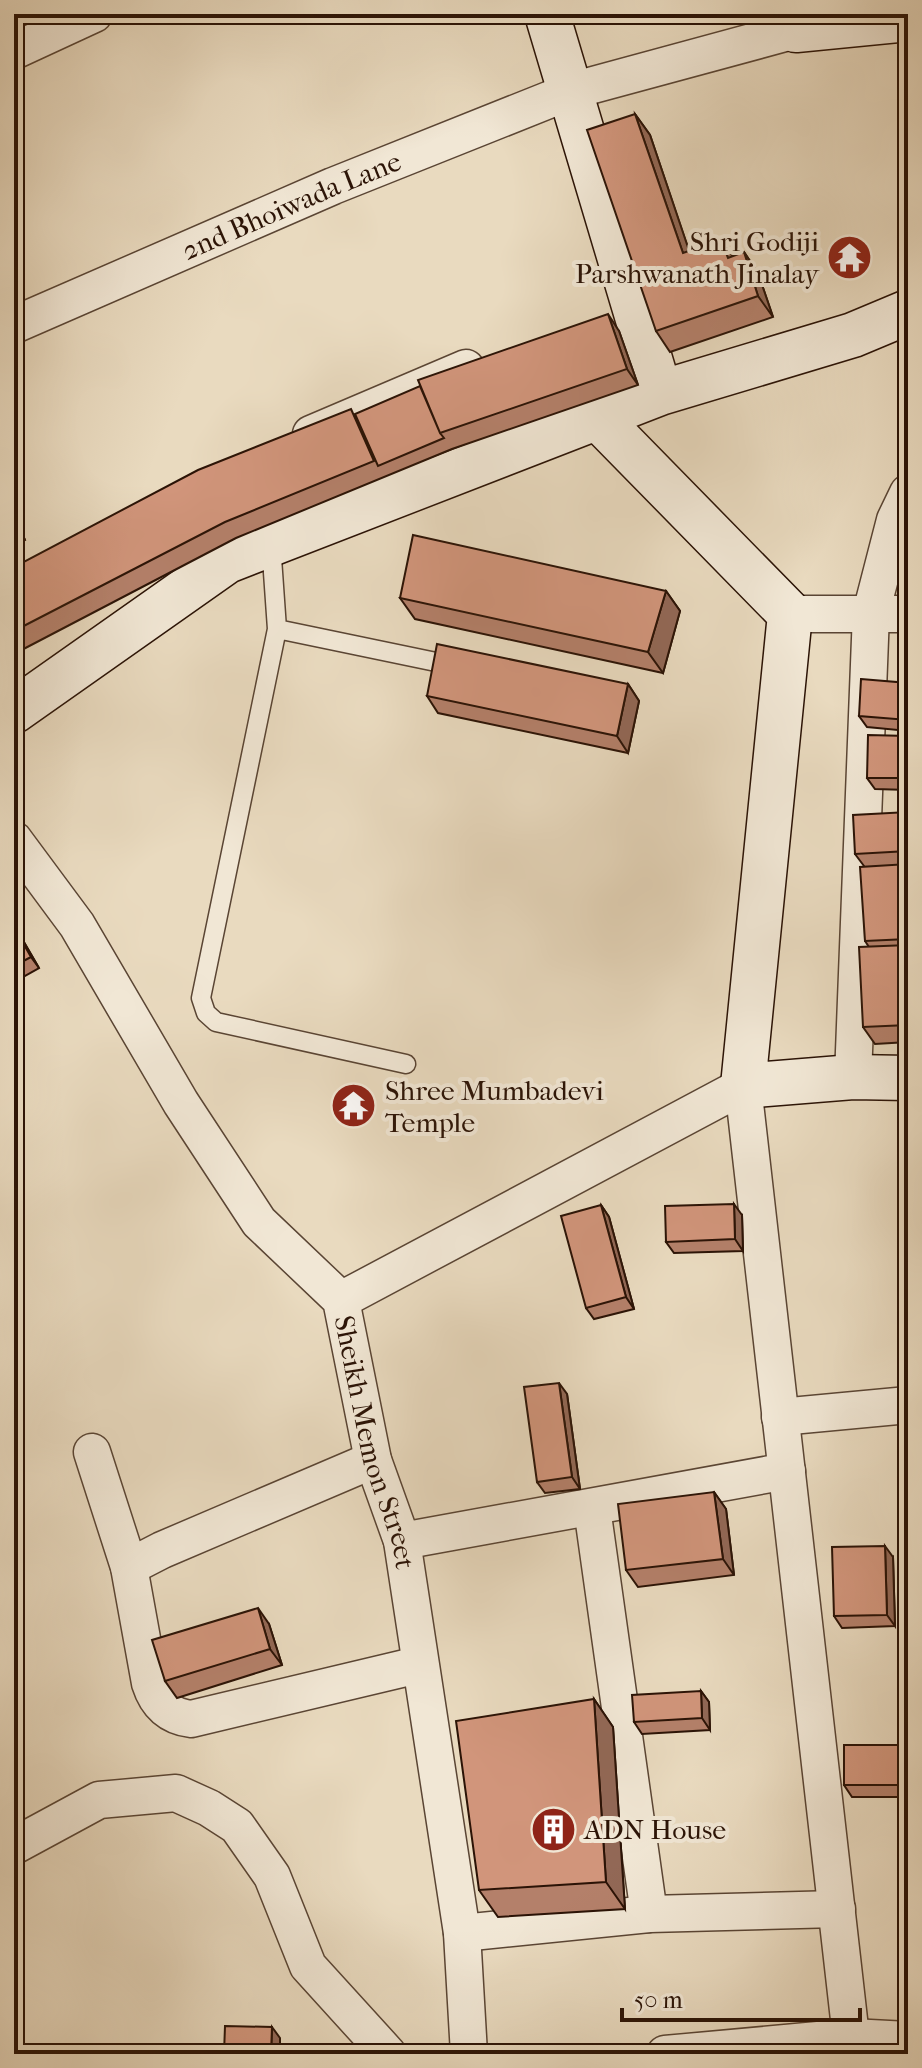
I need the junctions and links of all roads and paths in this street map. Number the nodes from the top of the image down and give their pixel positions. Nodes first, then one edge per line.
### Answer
1 (94, 14) edge
2 (547, 14) edge
3 (908, 19) edge
4 (790, 22) edge
5 (14, 51) edge
6 (571, 91) junction
7 (908, 312) edge
8 (14, 325) edge
9 (494, 358) edge
10 (660, 393) junction
11 (597, 417) junction
12 (276, 450) edge
13 (908, 493) edge
14 (271, 544) junction
15 (871, 613) junction
16 (790, 614) junction
17 (908, 614) edge
18 (277, 629) junction
19 (436, 662) edge
20 (14, 711) edge
21 (14, 840) edge
22 (406, 1064) dead end
23 (853, 1077) junction
24 (908, 1078) edge
25 (743, 1086) junction
26 (341, 1300) junction
27 (908, 1405) edge
28 (780, 1417) junction
29 (92, 1452) dead end
30 (373, 1460) junction
31 (787, 1471) junction
32 (592, 1508) junction
33 (402, 1541) junction
34 (129, 1567) junction
35 (418, 1665) junction
36 (14, 1846) edge
37 (837, 1909) junction
38 (649, 1914) junction
39 (462, 1933) junction
40 (851, 2037) junction
41 (908, 2040) edge
42 (388, 2054) edge
43 (469, 2054) edge
44 (665, 2054) edge

1 - 5 street
2 - 6 street
3 - 4 street
4 - 6 street, 2nd Bhoiwada Lane
6 - 8 street, 2nd Bhoiwada Lane
6 - 10 street
7 - 10 street
9 - 12 street
10 - 11 street
11 - 14 street
11 - 16 street
13 - 15 street
14 - 18 lane
14 - 20 street
15 - 16 street
15 - 17 street
15 - 23 street
16 - 25 street
18 - 19 lane
18 - 22 lane
21 - 26 street, Sheikh Memon Street
23 - 24 street
23 - 25 street
25 - 26 street
25 - 28 street
26 - 30 street, Sheikh Memon Street
27 - 28 street
28 - 31 street
29 - 34 street
30 - 33 street, Sheikh Memon Street
30 - 34 street
31 - 32 street
31 - 37 street
32 - 33 street
32 - 38 street
33 - 35 street, Sheikh Memon Street
34 - 35 street
35 - 39 street, Sheikh Memon Street
36 - 42 street
37 - 38 street
37 - 40 street
38 - 39 street
39 - 43 street, Sheikh Memon Street
40 - 41 street
40 - 44 street

